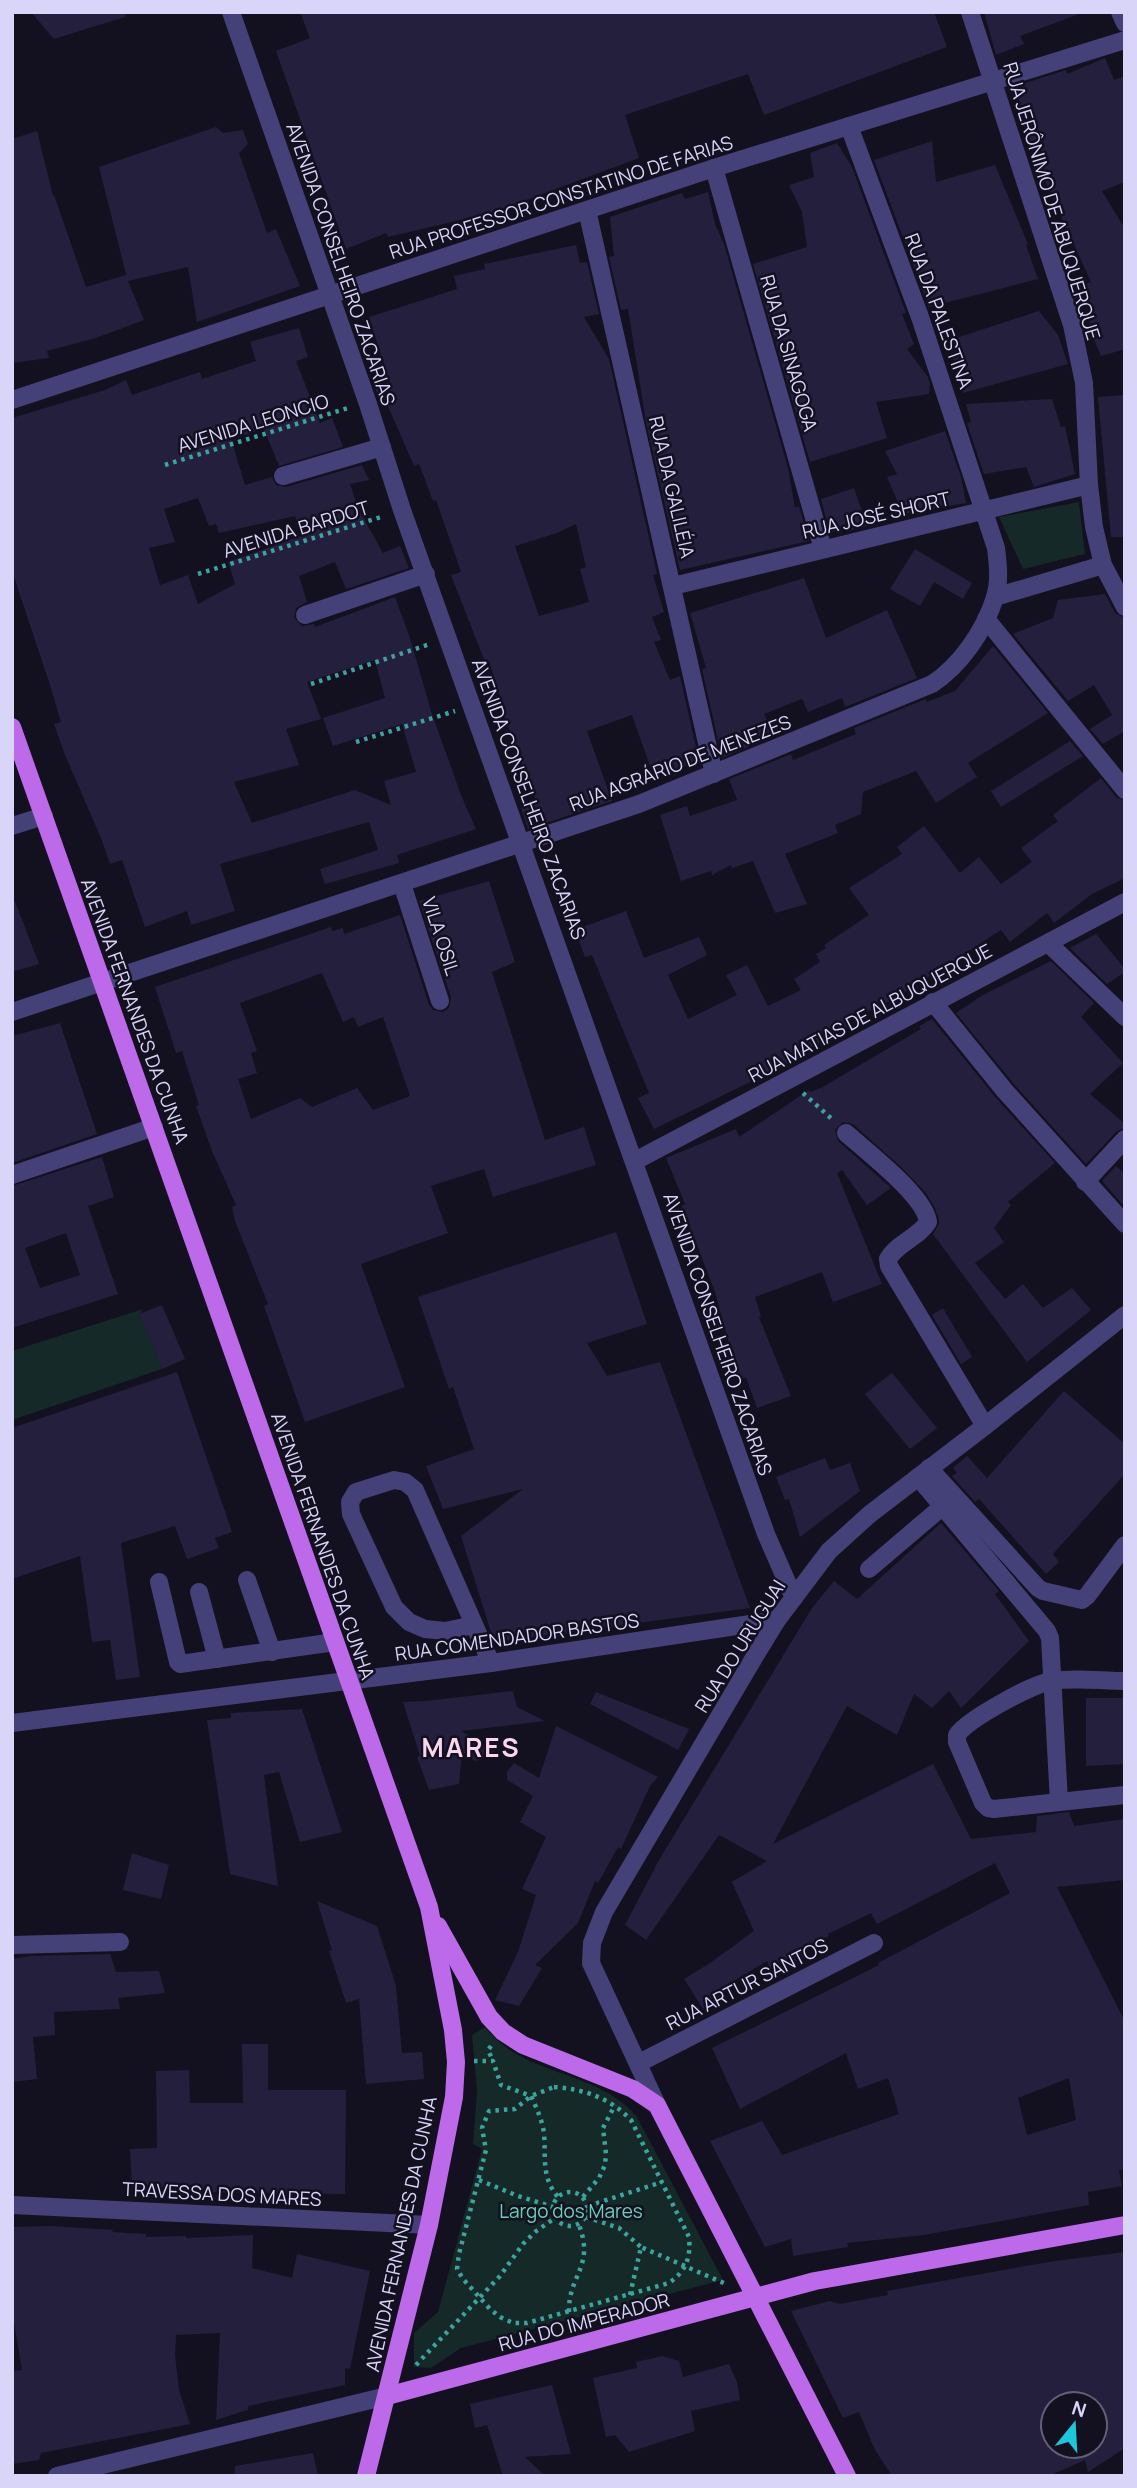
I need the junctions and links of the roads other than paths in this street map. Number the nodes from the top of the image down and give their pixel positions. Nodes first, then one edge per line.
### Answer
1 (231, 12) edge
2 (970, 12) edge
3 (1120, 12) edge
4 (1125, 23) edge
5 (1125, 40) edge
6 (993, 82) junction
7 (849, 126) junction
8 (715, 168) junction
9 (587, 210) junction
10 (330, 295) junction
11 (12, 400) edge
12 (382, 447) junction
13 (283, 476) dead end
14 (1088, 485) junction
15 (986, 510) junction
16 (823, 549) junction
17 (1103, 565) junction
18 (426, 574) junction
19 (673, 586) junction
20 (995, 597) junction
21 (1125, 607) edge
22 (305, 615) dead end
23 (986, 618) junction
24 (12, 727) edge
25 (714, 774) junction
26 (1125, 790) edge
27 (44, 816) junction
28 (12, 826) edge
29 (523, 845) junction
30 (402, 884) junction
31 (1125, 902) edge
32 (1048, 943) junction
33 (102, 982) junction
34 (440, 1001) dead end
35 (933, 1002) junction
36 (12, 1012) edge
37 (1125, 1017) edge
38 (154, 1127) junction
39 (846, 1133) road end
40 (1125, 1139) edge
41 (635, 1161) junction
42 (12, 1175) edge
43 (1085, 1182) junction
44 (1125, 1224) edge
45 (1125, 1315) edge
46 (985, 1426) junction
47 (924, 1473) junction
48 (943, 1506) junction
49 (1125, 1545) edge
50 (869, 1569) dead end
51 (247, 1580) dead end
52 (159, 1582) dead end
53 (199, 1592) dead end
54 (794, 1598) junction
55 (776, 1620) junction
56 (474, 1625) junction
57 (335, 1642) junction
58 (272, 1652) junction
59 (217, 1659) junction
60 (491, 1663) junction
61 (348, 1681) junction
62 (1051, 1681) junction
63 (1125, 1681) edge
64 (12, 1723) edge
65 (1125, 1795) edge
66 (1059, 1802) junction
67 (429, 1907) junction
68 (120, 1942) dead end
69 (874, 1943) dead end
70 (12, 1945) edge
71 (639, 2063) junction
72 (657, 2105) junction
73 (12, 2205) edge
74 (429, 2225) junction
75 (1125, 2225) edge
76 (755, 2297) junction
77 (387, 2396) junction
78 (57, 2476) edge
79 (366, 2476) edge
80 (847, 2476) edge

1 - 10 street, AVENIDA CONSELHEIRO ZACARIAS
2 - 6 street, RUA JERÔNIMO DE ABUQUERQUE
3 - 4 street
5 - 6 street, RUA PROFESSOR CONSTATINO DE FARIAS
6 - 7 street, RUA PROFESSOR CONSTATINO DE FARIAS
6 - 14 street, RUA JERÔNIMO DE ABUQUERQUE
7 - 8 street, RUA PROFESSOR CONSTATINO DE FARIAS
7 - 15 street, RUA DA PALESTINA
8 - 9 street, RUA PROFESSOR CONSTATINO DE FARIAS
8 - 16 street, RUA DA SINAGOGA
9 - 10 street, RUA PROFESSOR CONSTATINO DE FARIAS
9 - 19 street, RUA DA GALILÉIA
10 - 11 street, RUA PROFESSOR CONSTATINO DE FARIAS
10 - 12 street, AVENIDA CONSELHEIRO ZACARIAS
12 - 13 street
12 - 18 street, AVENIDA CONSELHEIRO ZACARIAS
14 - 15 street, RUA JOSÉ SHORT
14 - 17 street, RUA JERÔNIMO DE ABUQUERQUE
15 - 16 street, RUA JOSÉ SHORT
15 - 20 street, RUA AGRÁRIO DE MENEZES
16 - 19 street, RUA JOSÉ SHORT
17 - 20 street
17 - 21 street, RUA JERÔNIMO DE ABUQUERQUE
18 - 22 street
18 - 29 street, AVENIDA CONSELHEIRO ZACARIAS
19 - 25 street, RUA DA GALILÉIA
20 - 23 street, RUA AGRÁRIO DE MENEZES
23 - 25 street, RUA AGRÁRIO DE MENEZES
23 - 26 street
24 - 27 main road, AVENIDA FERNANDES DA CUNHA
25 - 29 street, RUA AGRÁRIO DE MENEZES
27 - 28 street
27 - 33 main road, AVENIDA FERNANDES DA CUNHA
29 - 30 street, RUA AGRÁRIO DE MENEZES
29 - 41 street, AVENIDA CONSELHEIRO ZACARIAS
30 - 33 street, RUA AGRÁRIO DE MENEZES
30 - 34 street, VILA OSIL
31 - 32 street, RUA MATIAS DE ALBUQUERQUE
32 - 35 street, RUA MATIAS DE ALBUQUERQUE
32 - 37 street
33 - 36 street, RUA AGRÁRIO DE MENEZES
33 - 38 main road, AVENIDA FERNANDES DA CUNHA
35 - 41 street, RUA MATIAS DE ALBUQUERQUE
35 - 43 street
38 - 42 street
38 - 57 main road, AVENIDA FERNANDES DA CUNHA
39 - 46 street
40 - 43 street
41 - 54 street, AVENIDA CONSELHEIRO ZACARIAS
43 - 44 street
45 - 46 street, RUA DO URUGUAI
46 - 47 street, RUA DO URUGUAI
47 - 48 street
47 - 49 street
47 - 54 street, RUA DO URUGUAI
48 - 50 street
48 - 62 street
51 - 58 street
52 - 59 street
53 - 59 street
54 - 55 street, RUA DO URUGUAI
55 - 60 street, RUA COMENDADOR BASTOS
55 - 71 street, RUA DO URUGUAI
56 - 56 street
56 - 60 street
57 - 58 street
57 - 61 main road, AVENIDA FERNANDES DA CUNHA
58 - 59 street
60 - 61 street, RUA COMENDADOR BASTOS
61 - 64 street, RUA COMENDADOR BASTOS
61 - 67 main road, AVENIDA FERNANDES DA CUNHA
62 - 63 street
62 - 66 street
62 - 66 street
65 - 66 street
67 - 72 main road
67 - 74 main road, AVENIDA FERNANDES DA CUNHA
68 - 70 street
69 - 71 street, RUA ARTUR SANTOS
71 - 72 street, RUA DO URUGUAI
72 - 76 main road
73 - 74 street, TRAVESSA DOS MARES
74 - 77 main road, AVENIDA FERNANDES DA CUNHA
75 - 76 main road, RUA DO IMPERADOR
76 - 77 main road, RUA DO IMPERADOR
76 - 80 main road
77 - 78 street, RUA DO IMPERADOR
77 - 79 main road, AVENIDA FERNANDES DA CUNHA

